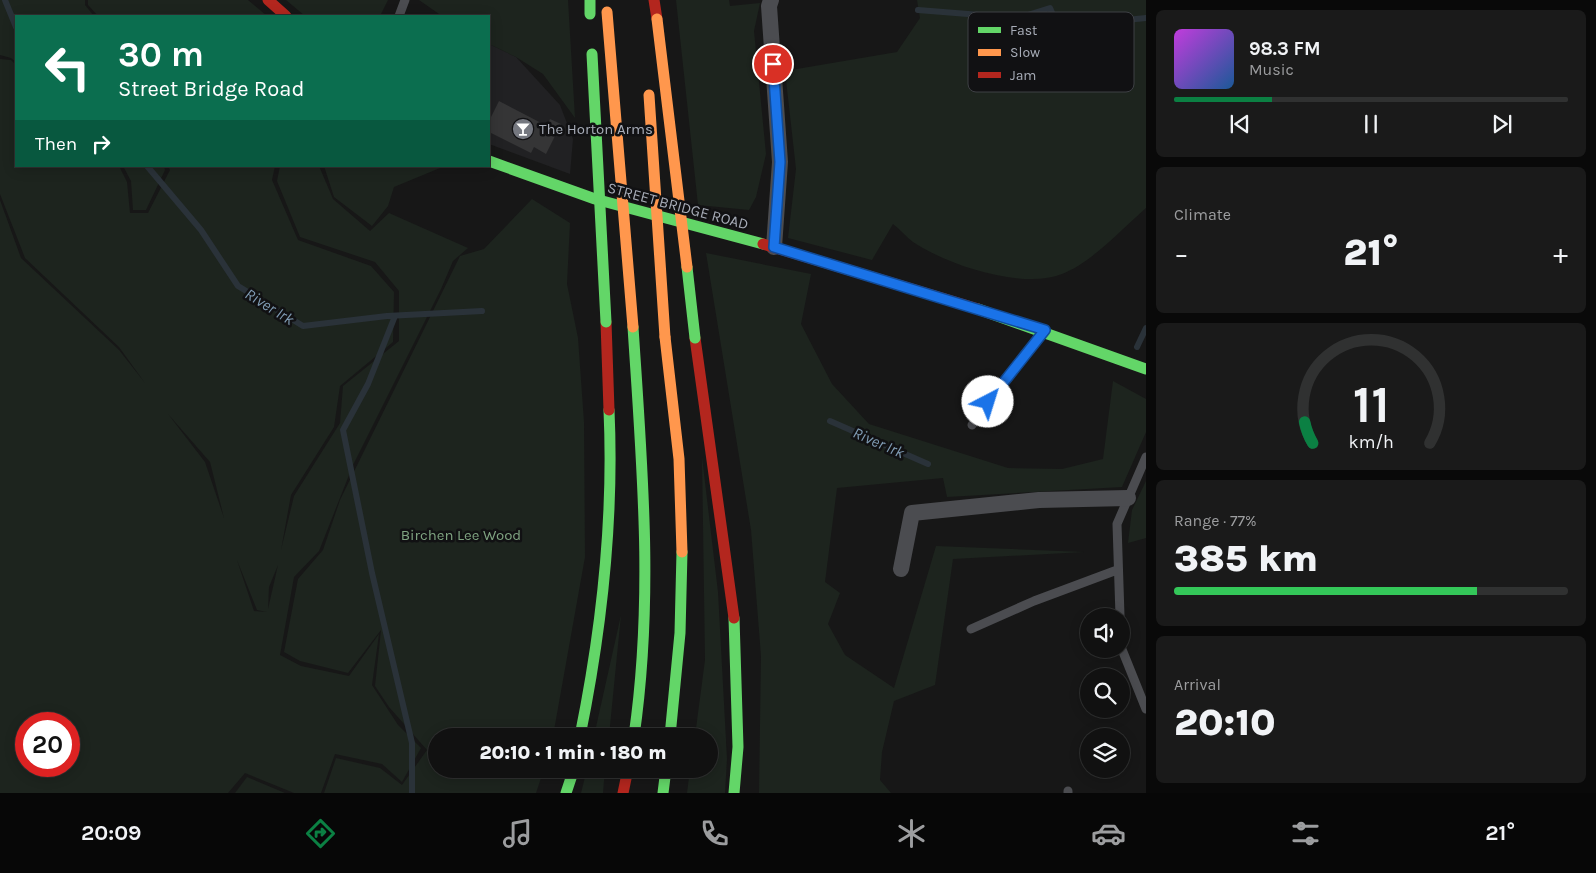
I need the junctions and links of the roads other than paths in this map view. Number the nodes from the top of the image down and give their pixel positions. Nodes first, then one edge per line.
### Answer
1 (268, 0) edge
2 (405, 0) edge
3 (590, 0) edge
4 (606, 0) edge
5 (654, 0) edge
6 (771, 0) edge
7 (285, 15) edge
8 (398, 15) edge
9 (590, 19) dead end
10 (591, 44) dead end
11 (647, 78) dead end
12 (490, 161) edge
13 (774, 247) junction
14 (1045, 330) junction
15 (1146, 369) edge
16 (972, 425) dead end
17 (1146, 457) edge
18 (1128, 498) junction
19 (901, 569) dead end
20 (1117, 570) junction
21 (1119, 608) edge
22 (972, 630) dead end
23 (1125, 658) edge
24 (1146, 709) edge
25 (581, 728) edge
26 (635, 728) edge
27 (671, 728) edge
28 (571, 778) edge
29 (626, 778) edge
30 (664, 778) edge
31 (566, 793) edge
32 (623, 793) edge
33 (662, 793) edge
34 (734, 793) edge

1 - 7 main road
2 - 8 lane
3 - 9 main road
4 - 26 main road, bridge
5 - 34 main road, bridge
6 - 13 street
10 - 25 main road, bridge
11 - 27 main road, bridge
12 - 13 main road, STREET BRIDGE ROAD
13 - 14 main road, STREET BRIDGE ROAD
14 - 15 main road, STREET BRIDGE ROAD
14 - 16 lane
17 - 18 lane
18 - 19 street
18 - 20 lane
20 - 21 lane
20 - 22 lane
23 - 24 lane
28 - 31 main road
29 - 32 main road
30 - 33 main road

